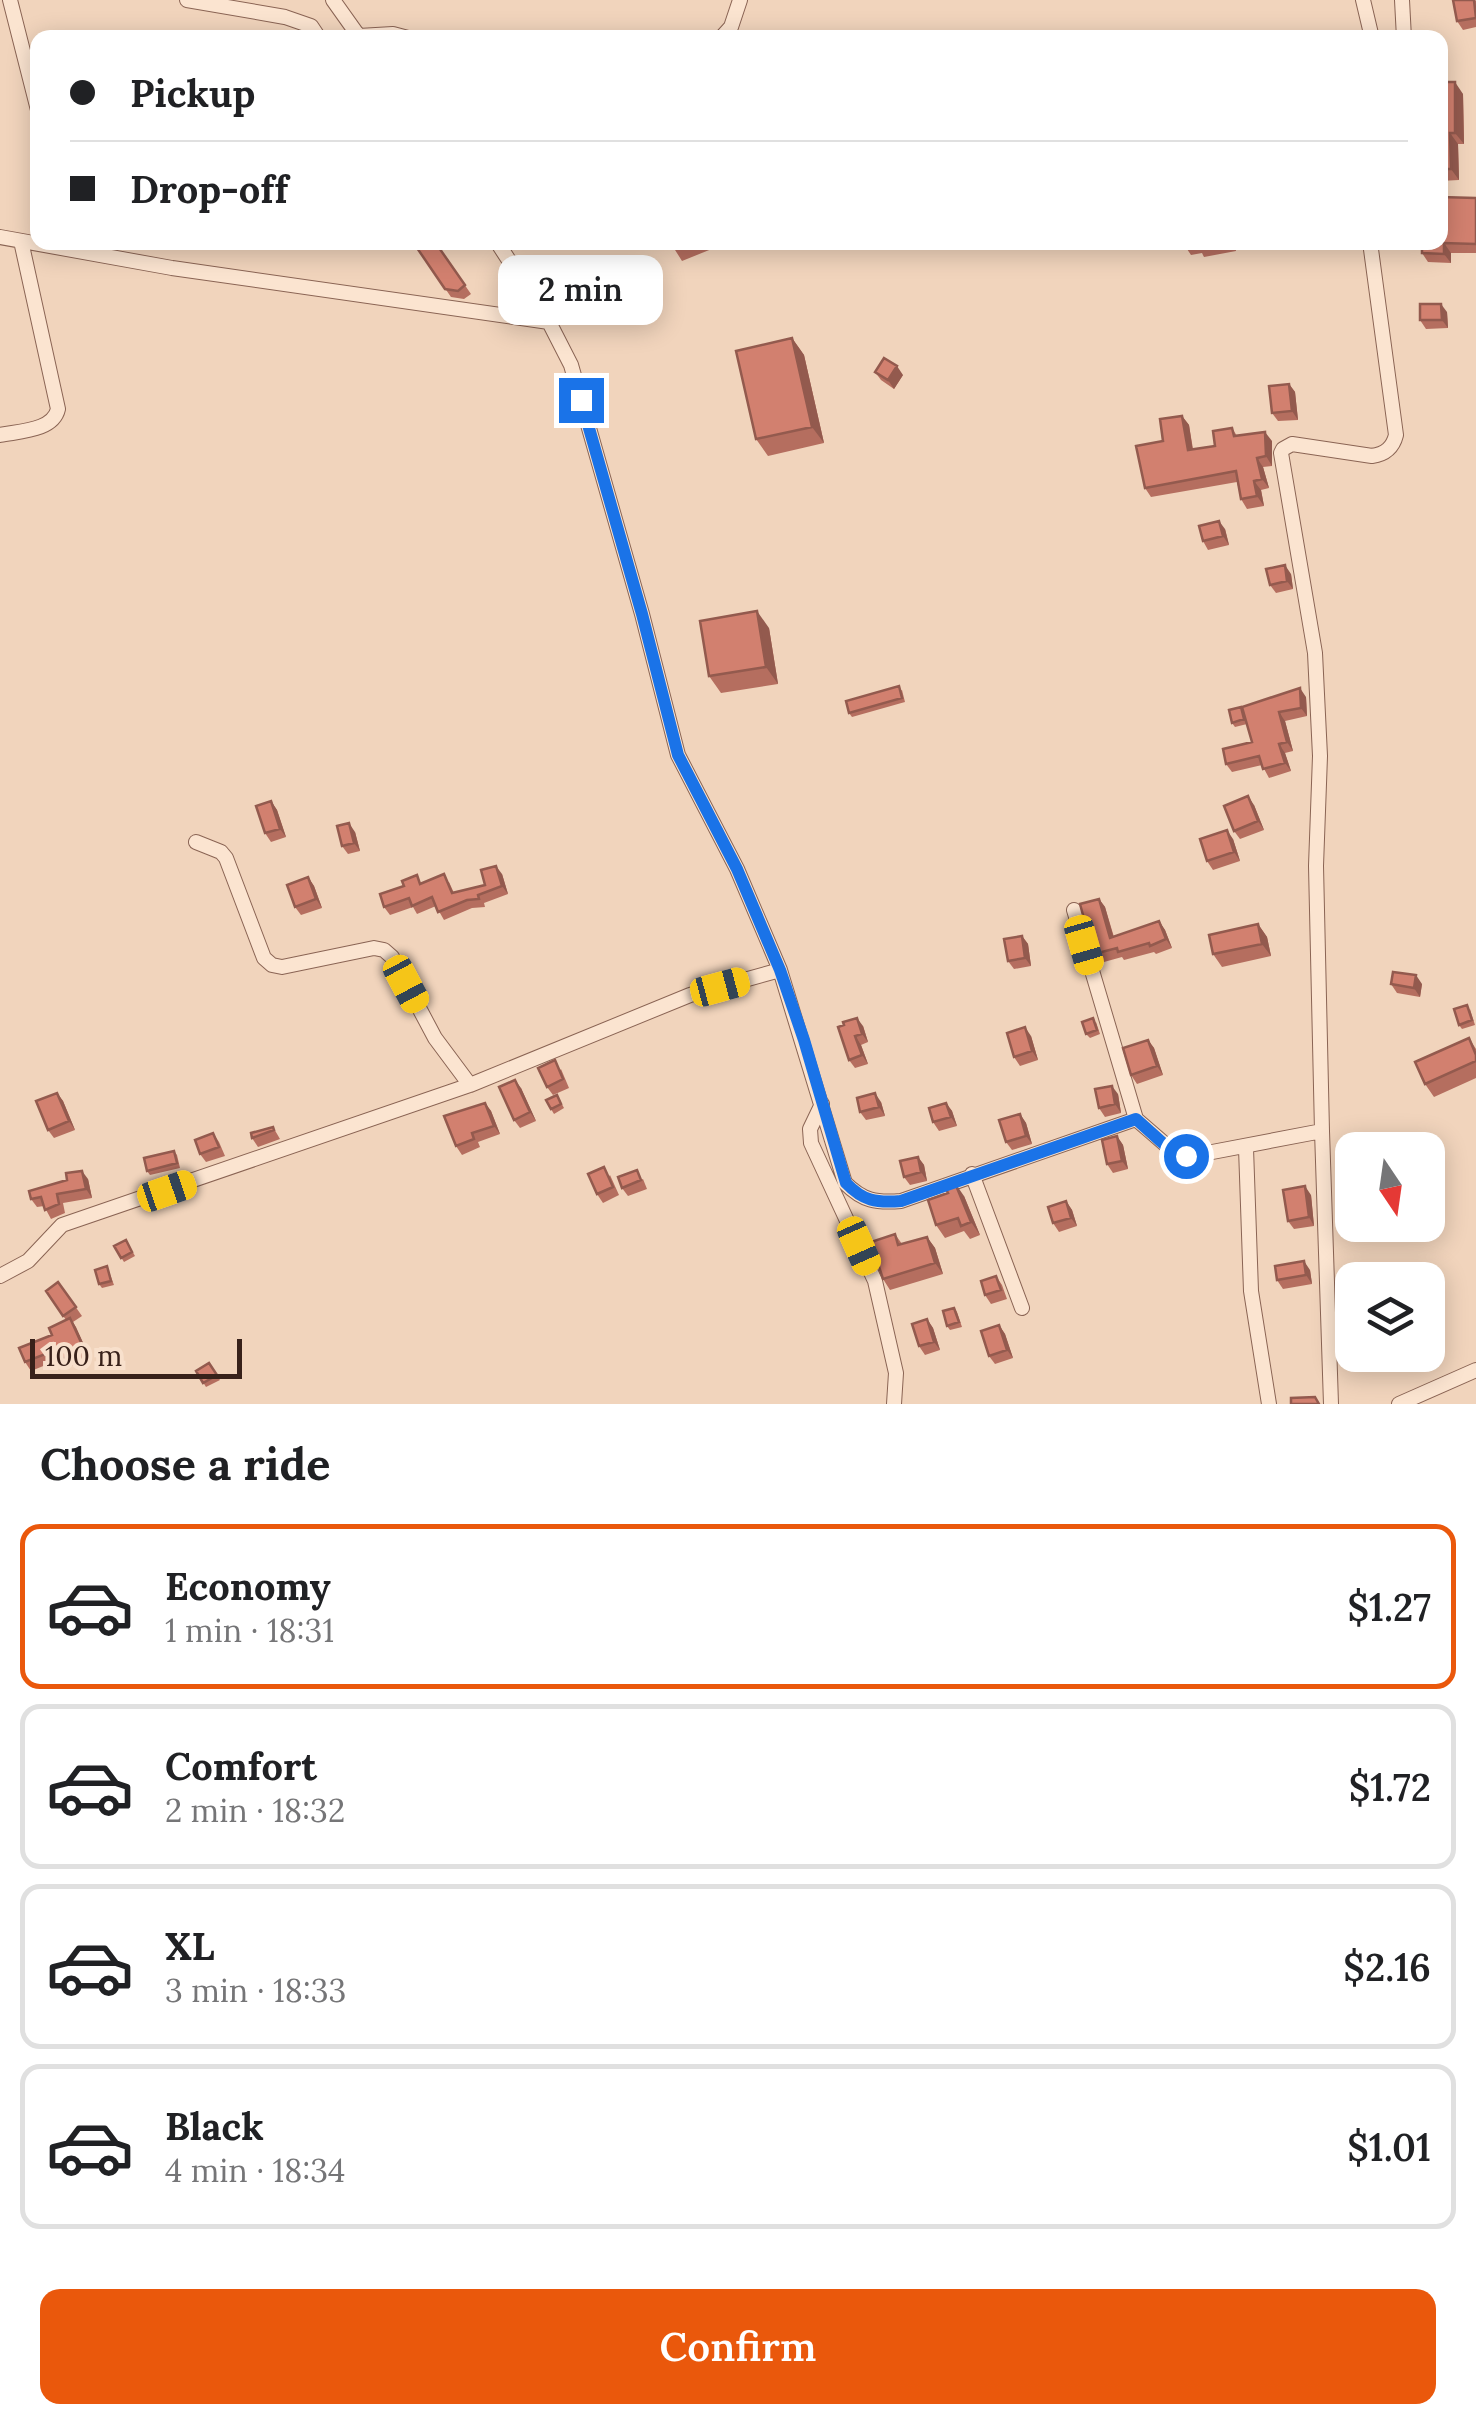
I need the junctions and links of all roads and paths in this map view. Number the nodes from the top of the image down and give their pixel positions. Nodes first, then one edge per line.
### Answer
1 (10, 0) edge
2 (187, 0) edge
3 (334, 0) edge
4 (740, 0) edge
5 (1363, 0) edge
6 (1402, 0) edge
7 (313, 30) edge
8 (355, 30) edge
9 (728, 30) edge
10 (1370, 30) edge
11 (1404, 30) edge
12 (30, 79) edge
13 (0, 238) edge
14 (30, 240) edge
15 (32, 250) edge
16 (95, 250) edge
17 (502, 250) edge
18 (1371, 250) edge
19 (549, 322) junction
20 (0, 435) edge
21 (196, 842) dead end
22 (1074, 910) dead end
23 (780, 970) junction
24 (470, 1085) junction
25 (822, 1104) junction
26 (1136, 1119) junction
27 (1322, 1131) junction
28 (1246, 1148) junction
29 (972, 1174) junction
30 (0, 1276) edge
31 (1022, 1308) dead end
32 (1476, 1370) edge
33 (1403, 1403) edge
34 (894, 1404) edge
35 (1269, 1404) edge
36 (1332, 1404) edge

1 - 12 street
2 - 7 street
3 - 8 street
4 - 9 street
5 - 10 street
6 - 11 street
13 - 14 street
15 - 20 street
16 - 19 street
17 - 19 street
18 - 27 street
19 - 23 street
21 - 24 street
22 - 26 street
23 - 24 street
23 - 25 street
24 - 30 street
25 - 29 street
25 - 34 street
26 - 28 street
26 - 29 street
27 - 28 street
27 - 36 street
28 - 35 street
29 - 31 street
32 - 33 street

